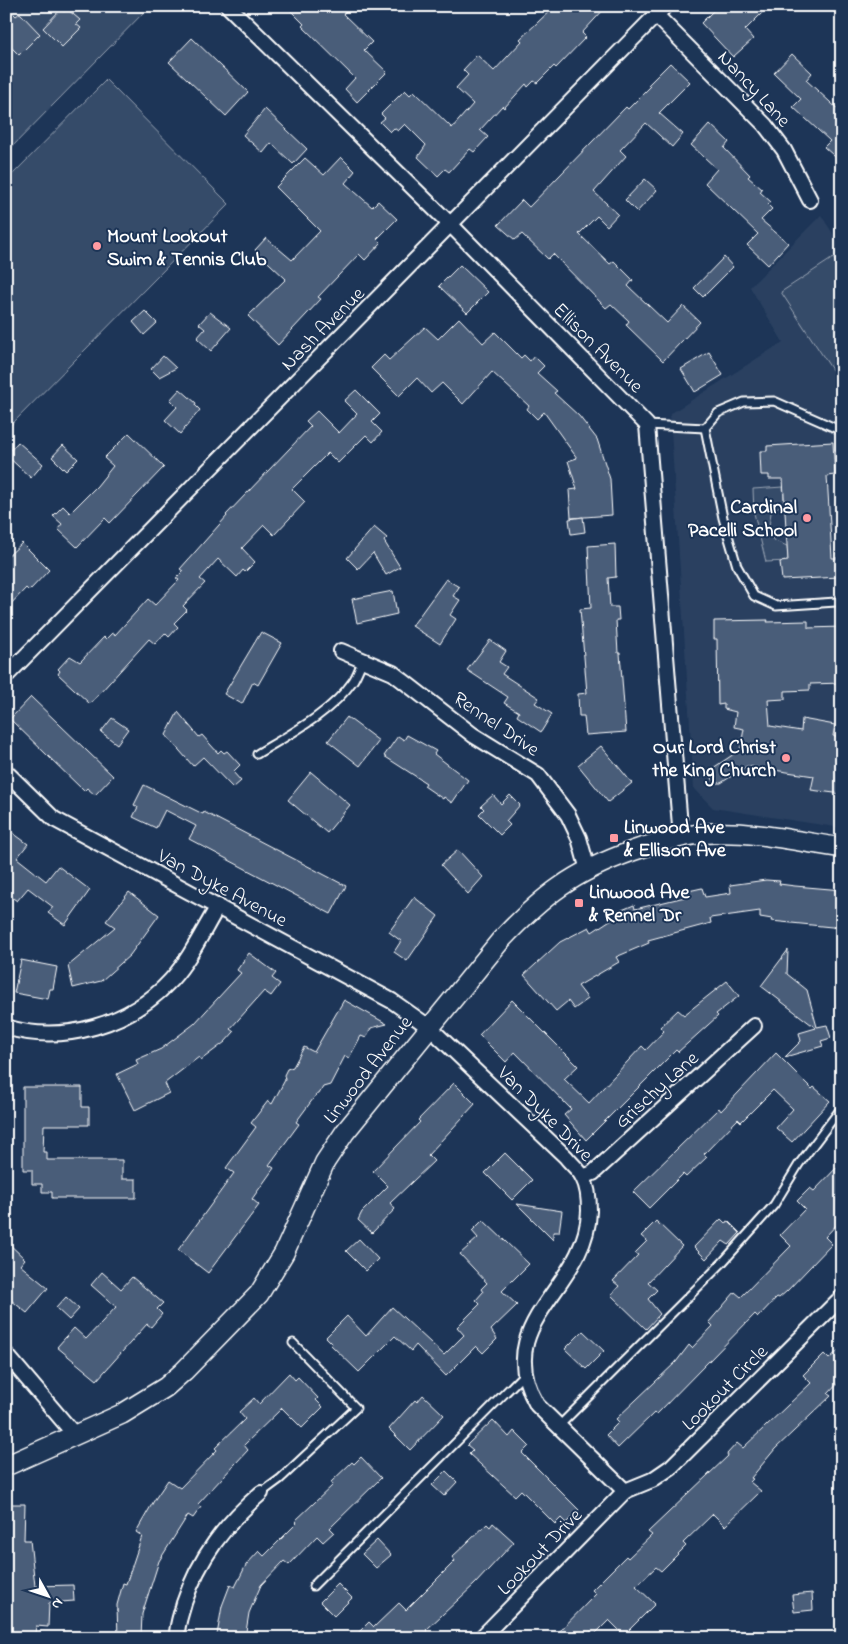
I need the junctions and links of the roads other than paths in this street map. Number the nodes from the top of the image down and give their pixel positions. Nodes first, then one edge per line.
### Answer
1 (228, 6) edge
2 (661, 10) edge
3 (810, 200) dead end
4 (451, 225) junction
5 (647, 425) junction
6 (705, 428) junction
7 (842, 431) edge
8 (842, 598) edge
9 (341, 651) dead end
10 (363, 659) junction
11 (6, 676) edge
12 (257, 754) dead end
13 (6, 772) edge
14 (681, 838) junction
15 (842, 848) edge
16 (588, 870) junction
17 (218, 906) junction
18 (754, 1026) dead end
19 (6, 1027) edge
20 (429, 1027) junction
21 (839, 1111) dead end
22 (583, 1177) junction
23 (842, 1297) edge
24 (293, 1343) dead end
25 (6, 1354) edge
26 (524, 1374) junction
27 (559, 1426) junction
28 (74, 1434) junction
29 (6, 1466) edge
30 (625, 1491) junction
31 (261, 1493) joint
32 (314, 1586) dead end
33 (177, 1638) edge
34 (481, 1638) edge

1 - 4 street, Ellison Avenue
2 - 3 street, Nancy Lane
2 - 4 street, Nash Avenue
4 - 5 street, Ellison Avenue
4 - 11 street, Nash Avenue
5 - 6 lane
5 - 14 street
6 - 7 lane
6 - 8 lane
9 - 10 street, Rennel Drive
10 - 12 lane
10 - 16 street, Rennel Drive
13 - 17 street, Van Dyke Avenue
14 - 15 main road, Linwood Avenue
14 - 16 main road, Linwood Avenue
16 - 20 main road, Linwood Avenue
17 - 19 street
17 - 20 street, Van Dyke Avenue
18 - 22 street, Grischy Lane
20 - 22 street, Van Dyke Drive
20 - 28 main road, Linwood Avenue
21 - 27 lane
22 - 26 street, Van Dyke Drive
23 - 30 street, Lookout Circle
24 - 31 lane
25 - 28 street
26 - 27 street, Van Dyke Drive
26 - 32 lane
27 - 30 street, Van Dyke Drive
28 - 29 main road, Linwood Avenue
30 - 34 street, Lookout Drive
31 - 33 street

